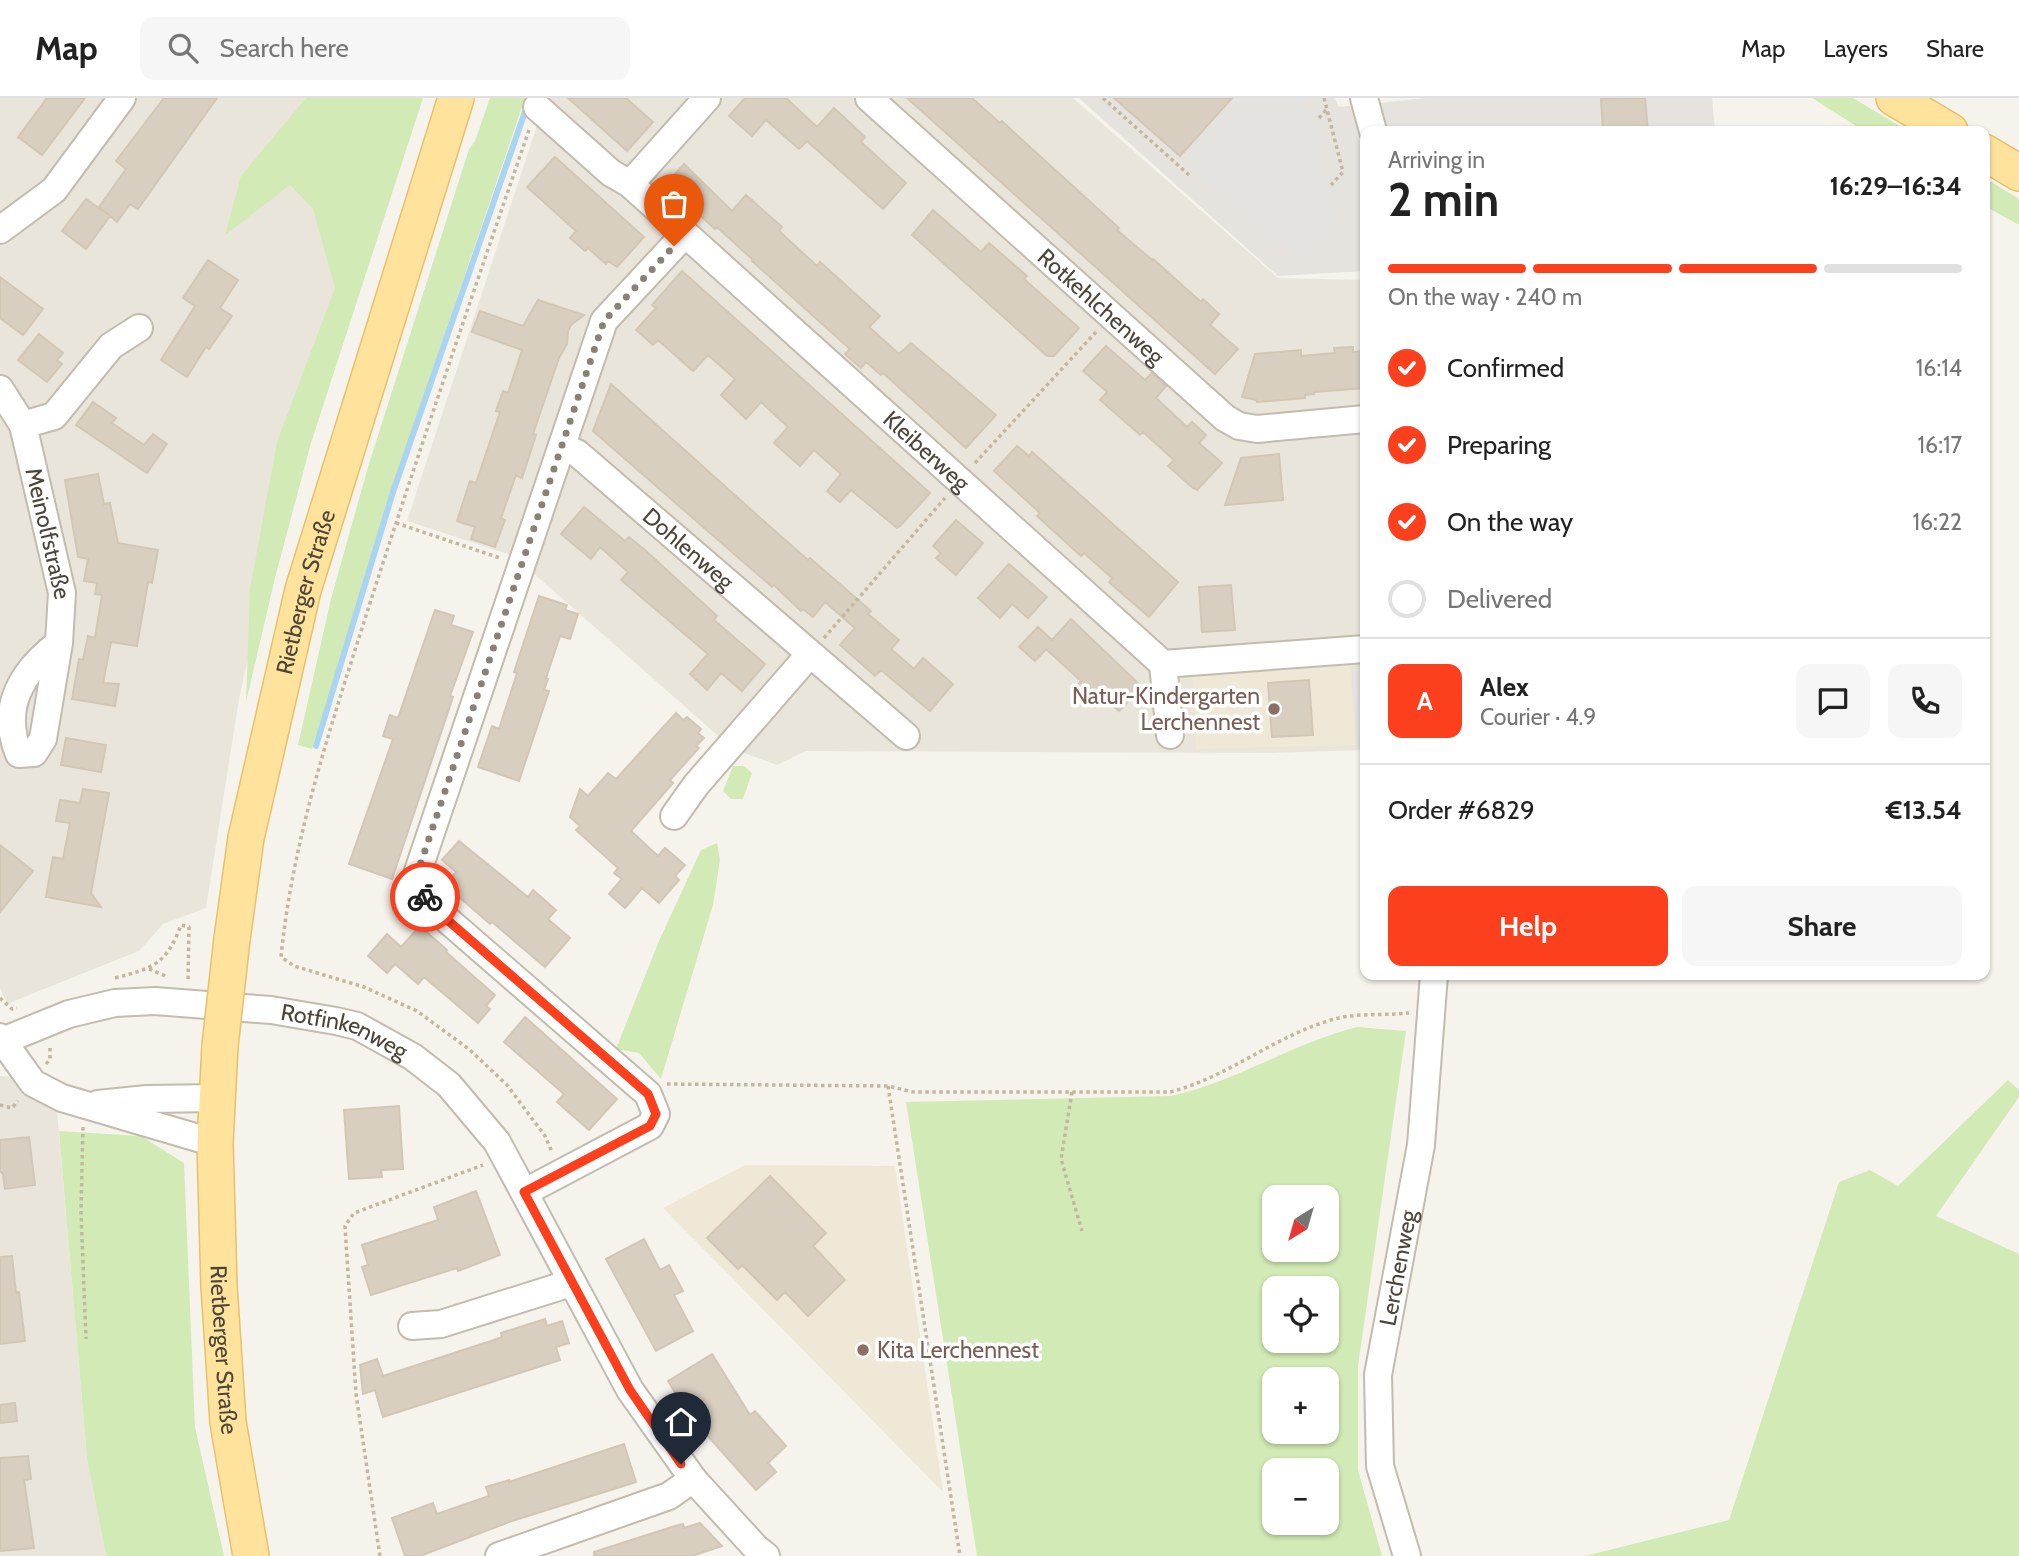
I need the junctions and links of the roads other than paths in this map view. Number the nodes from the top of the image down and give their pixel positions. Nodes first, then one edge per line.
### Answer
1 (122, 98) edge
2 (456, 98) edge
3 (707, 98) edge
4 (869, 98) edge
5 (1364, 98) edge
6 (1894, 98) edge
7 (537, 107) road end
8 (1372, 126) edge
9 (1942, 126) edge
10 (1990, 156) edge
11 (2019, 173) edge
12 (629, 184) junction
13 (0, 230) edge
14 (685, 234) junction
15 (139, 328) dead end
16 (0, 389) edge
17 (1360, 419) edge
18 (23, 425) junction
19 (562, 447) junction
20 (59, 643) dead end
21 (1360, 649) edge
22 (809, 655) junction
23 (1163, 664) junction
24 (1170, 735) dead end
25 (906, 736) dead end
26 (674, 816) dead end
27 (1434, 980) edge
28 (1, 1040) edge
29 (218, 1098) junction
30 (88, 1105) junction
31 (215, 1143) junction
32 (524, 1192) junction
33 (571, 1283) junction
34 (412, 1326) dead end
35 (693, 1479) junction
36 (251, 1556) edge
37 (499, 1556) edge
38 (766, 1556) edge
39 (1407, 1556) edge

1 - 13 street
2 - 29 main road, Rietberger Straße, bridge
3 - 12 street
4 - 17 street, Rotkehlchenweg
5 - 8 street
6 - 9 main road
7 - 12 street, Kleiberweg
10 - 11 main road
12 - 14 street, Kleiberweg
14 - 19 street
14 - 23 street, Kleiberweg
15 - 18 street
16 - 18 street, Meinolfstraße
18 - 20 street, Meinolfstraße
19 - 22 street, Dohlenweg
19 - 32 street
21 - 23 street
22 - 25 street, Dohlenweg
22 - 26 street
23 - 24 street
27 - 39 street, Lerchenweg
28 - 30 street
28 - 32 street, Rotfinkenweg
29 - 30 street
29 - 31 main road, Rietberger Straße
30 - 31 street
31 - 36 main road, Rietberger Straße
32 - 33 street, Rotfinkenweg
33 - 34 street
33 - 35 street, Rotfinkenweg
35 - 37 street
35 - 38 street, Rotfinkenweg

